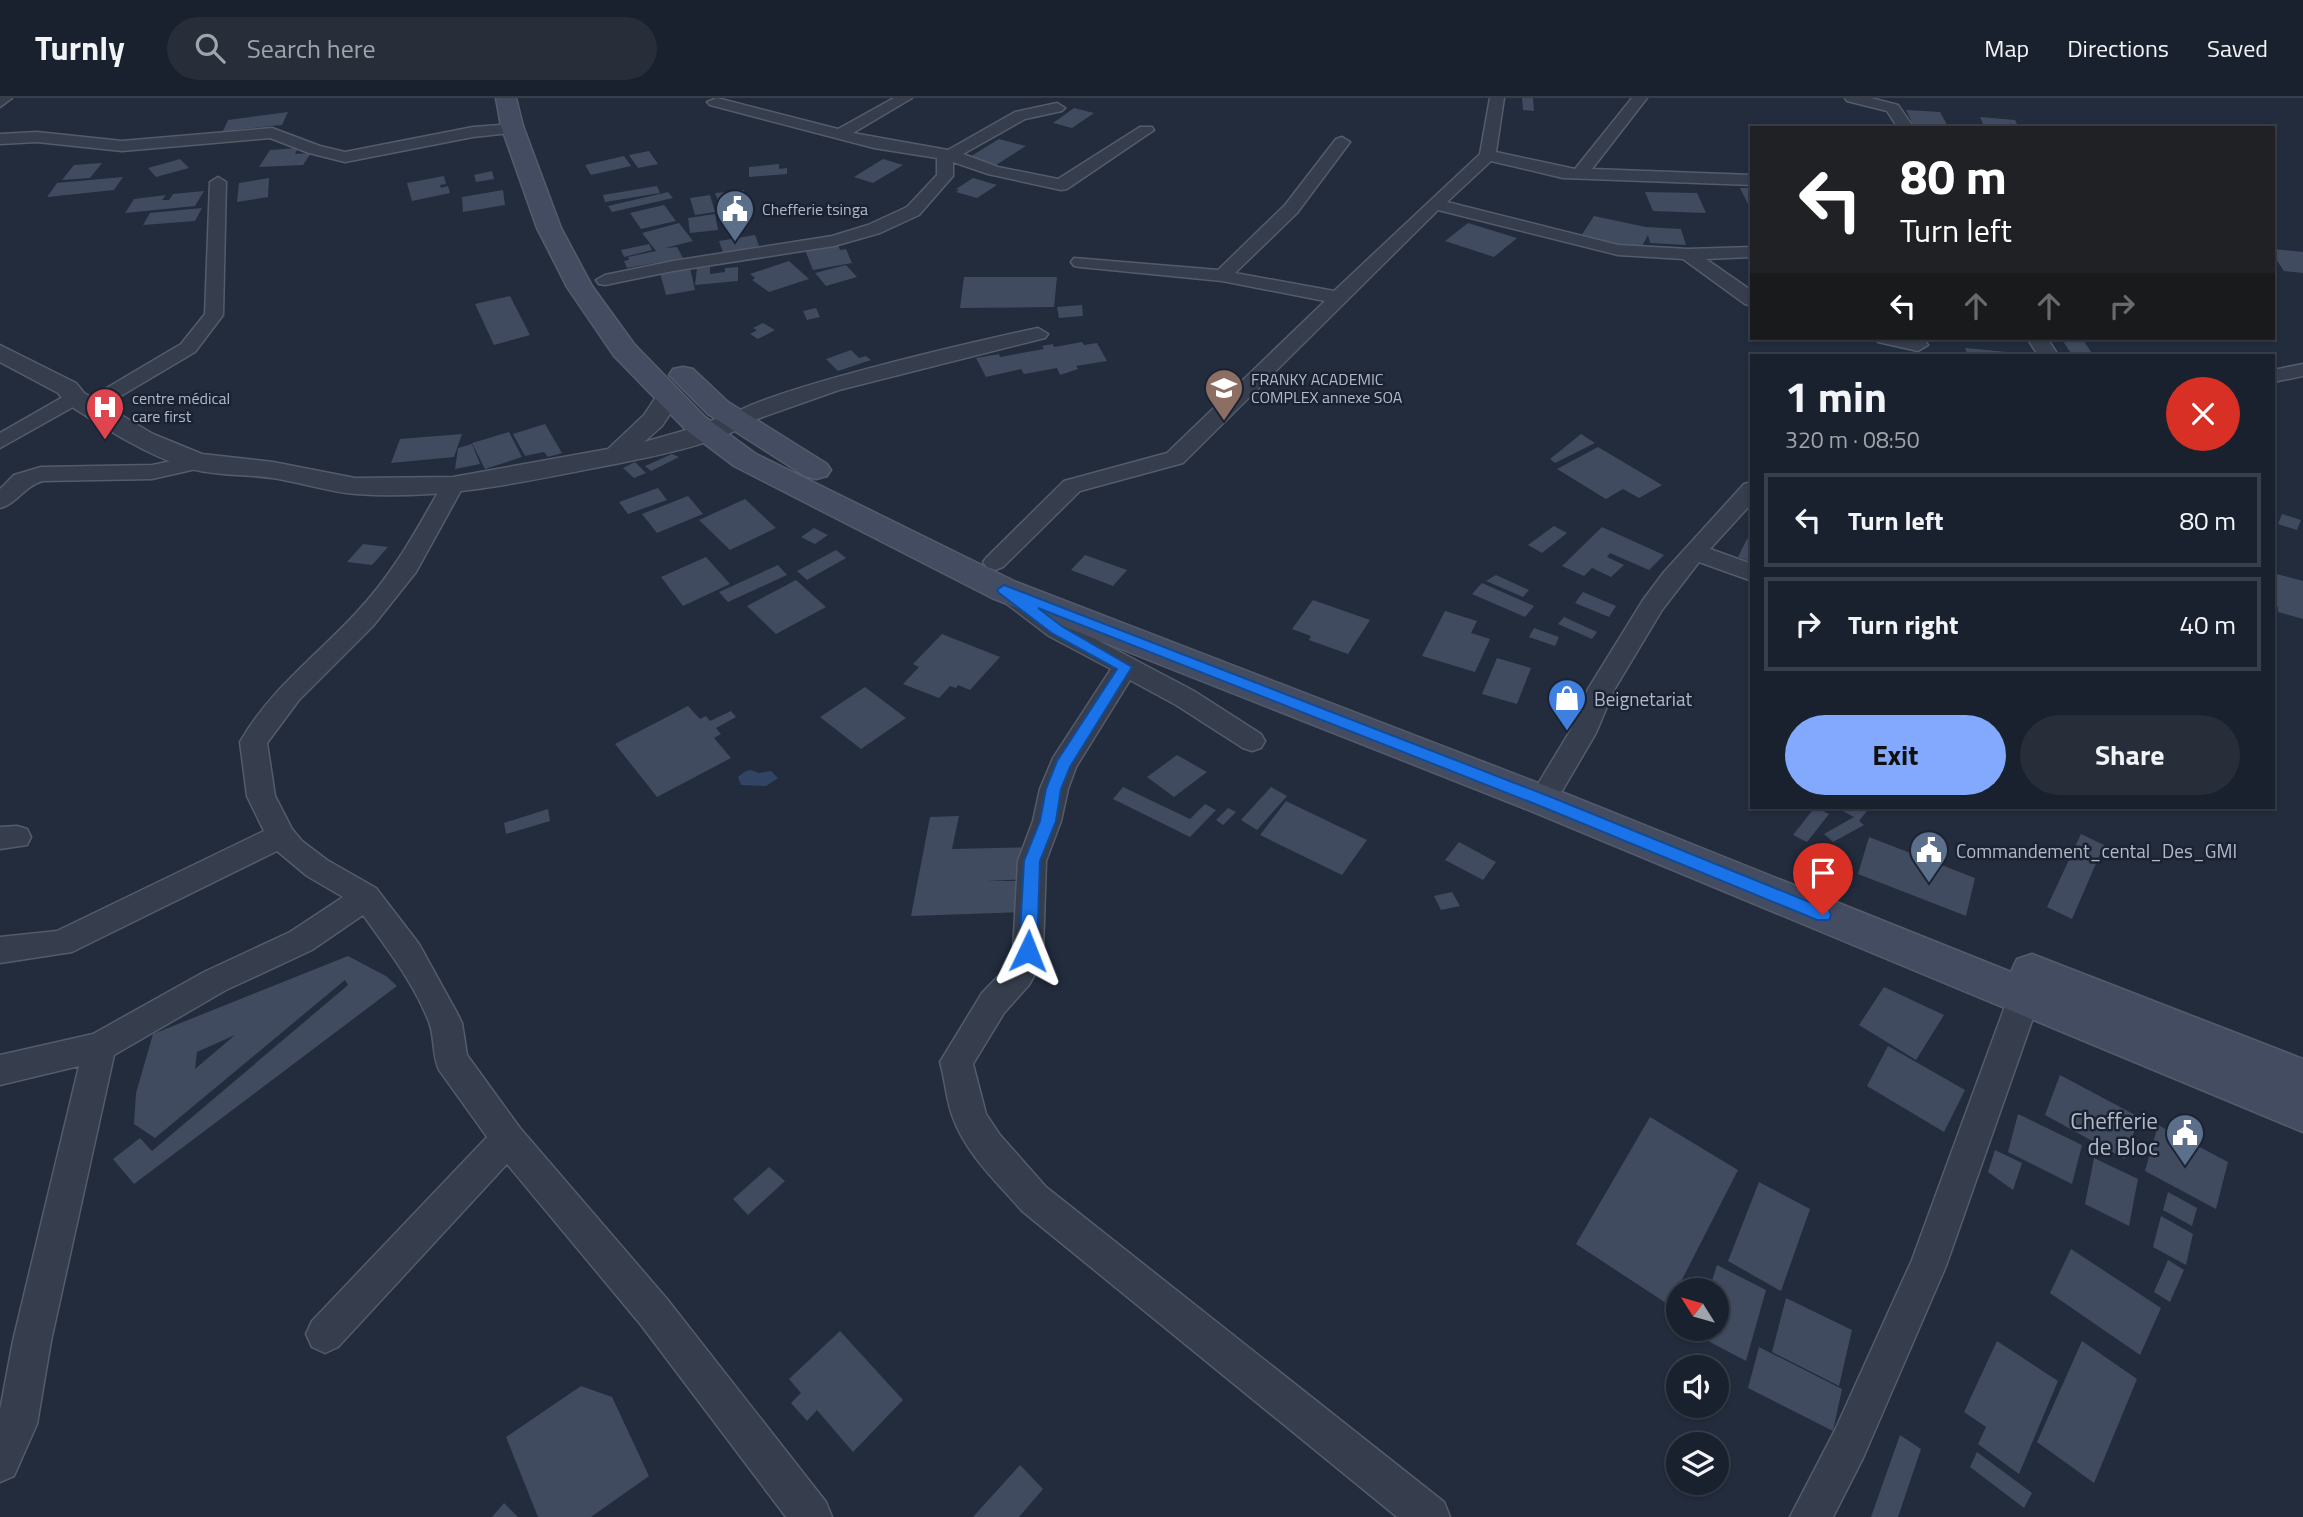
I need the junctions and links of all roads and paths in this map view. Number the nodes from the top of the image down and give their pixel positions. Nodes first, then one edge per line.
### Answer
1 (5, 98) edge
2 (905, 98) edge
3 (1497, 98) edge
4 (1640, 98) edge
5 (1852, 98) edge
6 (0, 102) edge
7 (715, 102) dead end
8 (515, 108) edge
9 (1057, 108) dead end
10 (1905, 126) edge
11 (1146, 130) dead end
12 (840, 134) junction
13 (0, 139) edge
14 (1342, 142) dead end
15 (950, 155) junction
16 (1488, 155) junction
17 (1580, 173) junction
18 (1750, 180) edge
19 (218, 182) dead end
20 (558, 189) dead end
21 (1434, 204) junction
22 (575, 230) dead end
23 (1750, 253) edge
24 (1688, 254) junction
25 (1080, 262) dead end
26 (1222, 276) junction
27 (605, 280) junction
28 (1340, 298) junction
29 (1750, 299) edge
30 (1038, 334) dead end
31 (1893, 340) edge
32 (1918, 346) edge
33 (0, 352) edge
34 (2303, 370) edge
35 (2275, 376) edge
36 (669, 396) junction
37 (83, 402) junction
38 (725, 419) junction
39 (0, 442) edge
40 (651, 449) junction
41 (612, 453) junction
42 (741, 457) junction
43 (197, 462) junction
44 (453, 485) junction
45 (1750, 491) edge
46 (0, 501) edge
47 (1695, 552) junction
48 (1750, 572) edge
49 (999, 576) junction
50 (1125, 667) junction
51 (1252, 741) dead end
52 (1552, 783) junction
53 (281, 836) junction
54 (365, 898) junction
55 (0, 950) edge
56 (2024, 998) junction
57 (100, 1047) junction
58 (0, 1070) edge
59 (2303, 1080) edge
60 (2303, 1111) edge
61 (508, 1139) junction
62 (325, 1334) dead end
63 (0, 1462) edge
64 (811, 1517) edge
65 (1429, 1517) edge
66 (1811, 1517) edge

1 - 6 street
2 - 12 street
3 - 16 street
4 - 17 street
5 - 10 street
7 - 12 street
8 - 13 street
8 - 20 main road
8 - 36 main road
9 - 15 street
11 - 15 street
12 - 15 street
14 - 26 street
15 - 27 street
16 - 17 street
16 - 21 street
17 - 18 street
19 - 37 street
21 - 24 street
21 - 28 street
22 - 27 main road
23 - 24 street
24 - 29 street
25 - 26 street
26 - 28 street
27 - 38 main road
28 - 49 street
30 - 38 street
31 - 32 street
33 - 37 street
34 - 35 street
36 - 38 main road
36 - 41 street
37 - 39 street
37 - 43 street
38 - 40 street
38 - 41 street
38 - 42 main road
38 - 49 main road
40 - 41 street
40 - 42 street
41 - 44 street
42 - 49 main road
43 - 44 street
43 - 46 street
44 - 53 street
45 - 47 street
47 - 48 street
47 - 52 street
49 - 50 street
49 - 52 main road
49 - 56 main road
50 - 51 street
50 - 65 street
52 - 59 main road
53 - 54 street
53 - 55 street
54 - 57 street
54 - 61 street
56 - 60 main road
56 - 66 street
57 - 58 street
57 - 63 street
61 - 62 street
61 - 64 street

